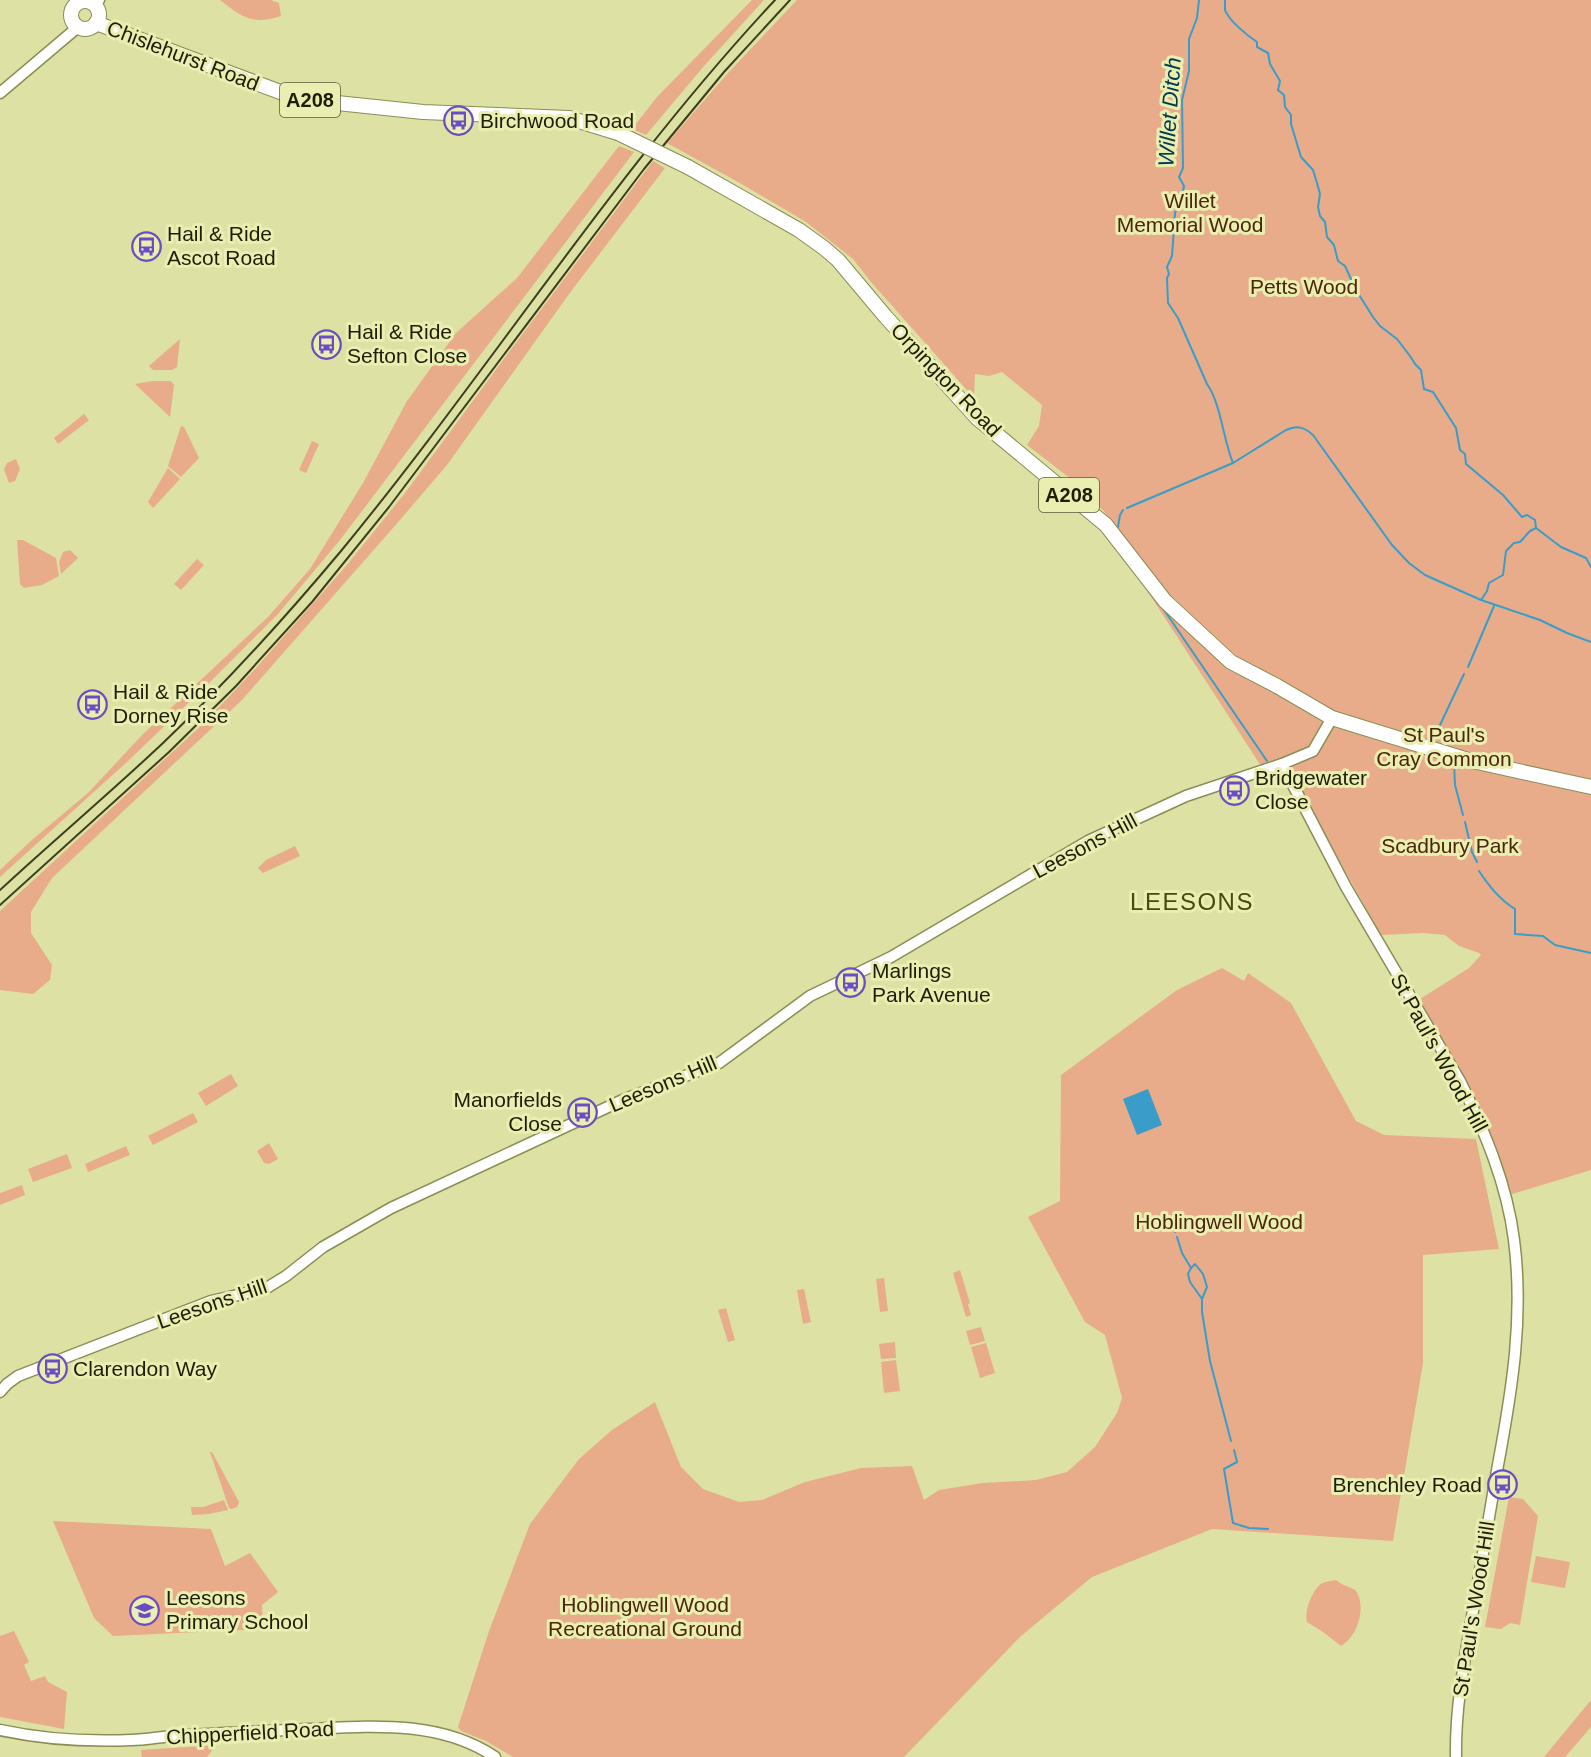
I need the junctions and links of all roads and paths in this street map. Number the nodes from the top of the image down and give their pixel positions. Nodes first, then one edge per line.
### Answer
1 (72, 3) edge
2 (97, 3) edge
3 (96, 23) junction
4 (78, 27) junction
5 (0, 93) edge
6 (688, 167) joint
7 (1332, 718) junction
8 (1282, 764) junction
9 (1591, 787) edge
10 (0, 1392) edge
11 (0, 1730) edge
12 (495, 1757) edge
13 (1456, 1757) edge

1 - 2 main road
1 - 4 main road
2 - 3 main road
3 - 4 main road
3 - 6 main road, Chislehurst Road / A208, bridge
4 - 5 street
6 - 7 main road, Orpington Road / A208
7 - 8 street, Leesons Hill
7 - 9 main road, A208
8 - 10 street, Leesons Hill
8 - 13 street, St Paul's Wood Hill
11 - 12 street, Chipperfield Road

